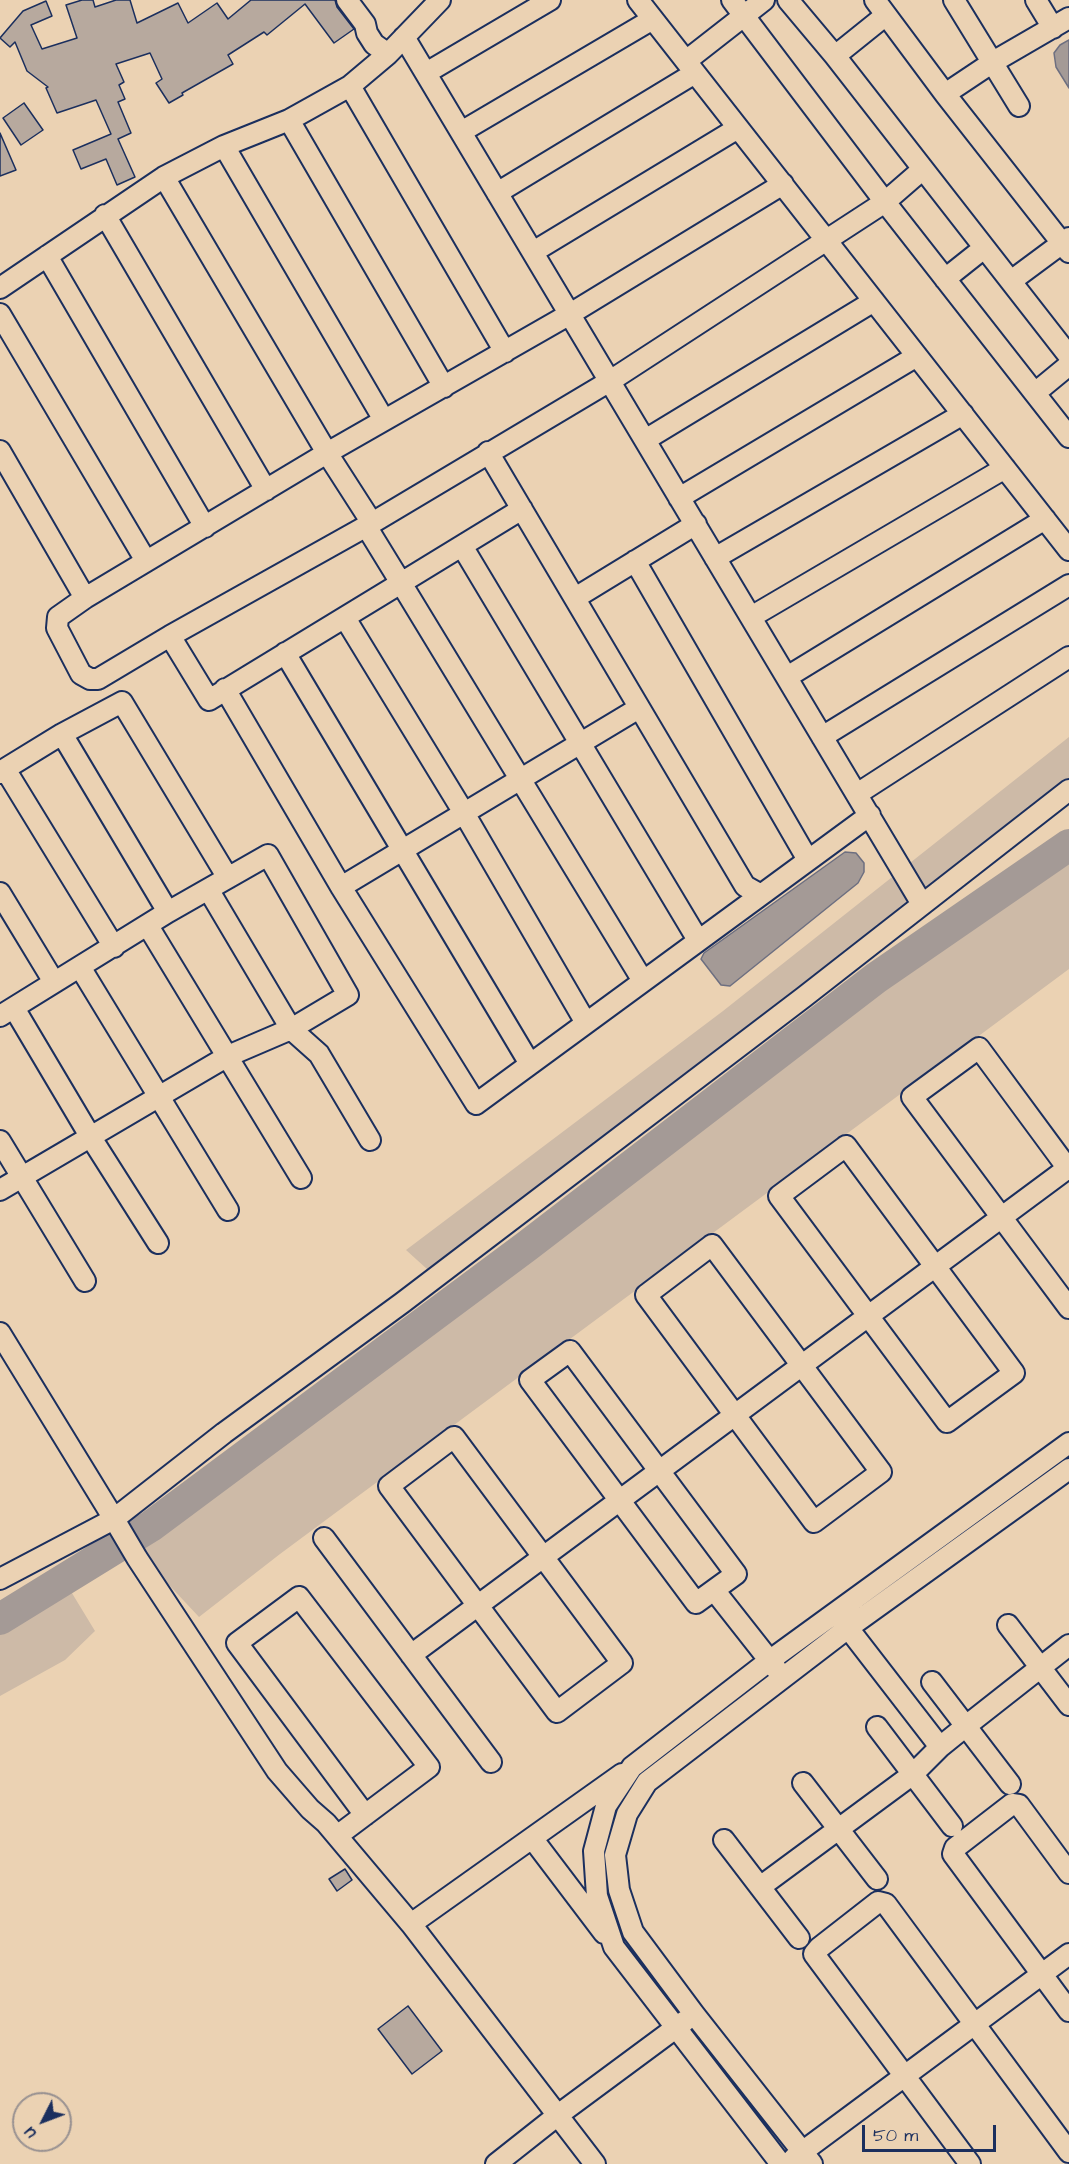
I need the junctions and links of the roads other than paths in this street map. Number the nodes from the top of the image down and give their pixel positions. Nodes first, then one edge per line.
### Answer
1 (347, 0) edge
2 (440, 0) edge
3 (550, 0) edge
4 (638, 0) edge
5 (732, 0) edge
6 (764, 0) edge
7 (788, 0) edge
8 (954, 0) edge
9 (1036, 0) edge
10 (881, 8) edge
11 (744, 16) junction
12 (653, 19) junction
13 (1061, 23) edge
14 (404, 37) junction
15 (388, 54) junction
16 (835, 56) junction
17 (993, 62) junction
18 (691, 67) junction
19 (426, 73) junction
20 (350, 86) junction
21 (945, 94) junction
22 (1019, 106) dead end
23 (289, 120) junction
24 (738, 128) junction
25 (461, 132) junction
26 (224, 146) junction
27 (923, 169) junction
28 (164, 177) junction
29 (783, 184) junction
30 (497, 193) junction
31 (885, 202) junction
32 (105, 215) junction
33 (827, 240) junction
34 (1067, 244) edge
35 (984, 248) junction
36 (533, 252) junction
37 (47, 256) junction
38 (945, 279) junction
39 (1011, 281) junction
40 (0, 288) edge
41 (874, 301) junction
42 (0, 314) edge
43 (570, 314) junction
44 (505, 352) junction
45 (917, 356) junction
46 (1069, 356) edge
47 (1069, 365) edge
48 (610, 381) junction
49 (444, 387) junction
50 (1035, 393) junction
51 (963, 414) junction
52 (384, 420) junction
53 (1069, 436) edge
54 (645, 440) junction
55 (0, 451) edge
56 (488, 452) junction
57 (327, 453) junction
58 (1005, 468) junction
59 (266, 490) junction
60 (679, 498) junction
61 (522, 509) junction
62 (1045, 519) junction
63 (369, 525) junction
64 (696, 525) junction
65 (205, 527) junction
66 (462, 546) junction
67 (1069, 550) edge
68 (716, 558) junction
69 (146, 561) junction
70 (635, 561) junction
71 (401, 583) junction
72 (1069, 585) edge
73 (85, 598) junction
74 (575, 598) junction
75 (751, 617) junction
76 (345, 618) junction
77 (170, 636) junction
78 (285, 653) junction
79 (1069, 657) edge
80 (787, 677) junction
81 (225, 689) junction
82 (639, 708) junction
83 (62, 734) junction
84 (822, 737) junction
85 (579, 744) junction
86 (3, 771) edge
87 (520, 779) junction
88 (1069, 789) edge
89 (857, 794) junction
90 (464, 813) junction
91 (870, 815) junction
92 (402, 850) junction
93 (808, 860) junction
94 (228, 878) junction
95 (341, 887) junction
96 (208, 889) junction
97 (0, 893) edge
98 (760, 895) junction
99 (922, 904) junction
100 (168, 912) junction
101 (148, 926) junction
102 (698, 940) junction
103 (114, 946) junction
104 (80, 967) junction
105 (643, 981) junction
106 (54, 982) junction
107 (7, 1012) edge
108 (586, 1023) junction
109 (291, 1029) junction
110 (228, 1056) junction
111 (530, 1064) junction
112 (158, 1097) junction
113 (90, 1136) junction
114 (0, 1140) edge
115 (370, 1140) dead end
116 (1068, 1169) edge
117 (23, 1177) junction
118 (301, 1178) dead end
119 (0, 1190) edge
120 (228, 1209) dead end
121 (1001, 1217) junction
122 (158, 1243) dead end
123 (935, 1267) junction
124 (85, 1281) dead end
125 (1069, 1308) edge
126 (868, 1316) junction
127 (0, 1333) edge
128 (801, 1366) junction
129 (735, 1414) junction
130 (1069, 1443) edge
131 (1069, 1469) edge
132 (659, 1471) junction
133 (620, 1500) junction
134 (116, 1523) junction
135 (324, 1538) dead end
136 (543, 1557) junction
137 (0, 1580) edge
138 (714, 1590) junction
139 (478, 1605) junction
140 (1008, 1625) dead end
141 (848, 1628) junction
142 (1069, 1645) edge
143 (411, 1655) junction
144 (770, 1661) junction
145 (1040, 1667) junction
146 (782, 1677) junction
147 (932, 1682) dead end
148 (1069, 1705) edge
149 (966, 1726) junction
150 (877, 1727) dead end
151 (940, 1747) junction
152 (491, 1762) dead end
153 (632, 1767) junction
154 (913, 1774) junction
155 (803, 1783) dead end
156 (1010, 1784) dead end
157 (365, 1815) junction
158 (952, 1826) dead end
159 (839, 1830) junction
160 (337, 1836) junction
161 (532, 1838) junction
162 (724, 1840) dead end
163 (1069, 1873) edge
164 (877, 1879) dead end
165 (760, 1887) junction
166 (411, 1924) junction
167 (799, 1938) dead end
168 (614, 1947) junction
169 (1069, 1954) edge
170 (1042, 1975) junction
171 (1069, 2011) edge
172 (694, 2014) junction
173 (974, 2023) junction
174 (675, 2028) junction
175 (903, 2075) junction
176 (558, 2115) junction
177 (1069, 2152) edge
178 (807, 2158) edge
179 (496, 2164) edge
180 (595, 2164) edge
181 (783, 2164) edge
182 (970, 2164) edge

1 - 15 street
2 - 14 street
3 - 19 street
4 - 12 street
5 - 11 street
6 - 11 street
7 - 16 street
8 - 17 street
9 - 13 street
10 - 16 street
10 - 21 street
11 - 18 street
11 - 31 street
12 - 18 street
12 - 25 street
13 - 17 street
14 - 15 street
14 - 19 street
15 - 20 street
16 - 27 street
17 - 21 street
17 - 22 street
18 - 24 street
18 - 30 street
19 - 25 street
20 - 23 street
20 - 44 street
21 - 34 street
23 - 26 street
23 - 49 street
24 - 29 street
24 - 36 street
25 - 30 street
26 - 28 street
26 - 52 street
27 - 31 street
27 - 35 street
28 - 32 street
28 - 57 street
29 - 33 street
29 - 43 street
30 - 36 street
31 - 33 street
31 - 38 street
32 - 37 street
32 - 59 street
33 - 41 street
33 - 48 street
34 - 39 street
35 - 38 street
35 - 39 street
36 - 43 street
37 - 40 street
37 - 65 street
38 - 50 street
39 - 46 street
41 - 45 street
41 - 54 street
42 - 69 street
43 - 44 street
43 - 48 street
44 - 49 street
45 - 51 street
45 - 60 street
47 - 50 street
48 - 54 street
48 - 56 street
49 - 52 street
50 - 53 street
51 - 58 street
51 - 68 street
52 - 57 street
54 - 60 street
55 - 73 street
56 - 61 street
56 - 63 street
57 - 59 street
57 - 63 street
58 - 62 street
58 - 75 street
59 - 65 street
60 - 64 street
61 - 66 street
61 - 74 street
62 - 67 street
62 - 80 street
63 - 71 street
63 - 77 street
64 - 68 street
64 - 70 street
65 - 69 street
66 - 71 street
66 - 85 street
68 - 75 street
69 - 73 street
70 - 74 street
70 - 93 street
71 - 76 street
71 - 87 street
72 - 84 street
73 - 77 street
74 - 82 street
75 - 80 street
76 - 78 street
76 - 90 street
77 - 81 street
78 - 81 street
78 - 92 street
79 - 89 street
80 - 84 street
81 - 95 street
82 - 85 street
82 - 98 street
83 - 86 street
83 - 94 street
83 - 100 street
84 - 89 street
85 - 87 street
85 - 102 street
86 - 103 street
87 - 90 street
87 - 105 street
88 - 99 street
89 - 91 street
90 - 92 street
90 - 108 street
91 - 93 street
91 - 99 street
92 - 95 street
92 - 111 street
93 - 98 street
94 - 96 street
94 - 109 street
95 - 111 street
96 - 100 street
96 - 109 street
97 - 106 street
98 - 102 street
99 - 134 street
100 - 101 street
101 - 103 street
101 - 110 street
102 - 105 street
103 - 104 street
104 - 106 street
104 - 112 street
105 - 108 street
106 - 107 street
107 - 113 street
108 - 111 street
109 - 110 street
109 - 115 street
110 - 112 street
110 - 118 street
112 - 113 street
112 - 120 street
113 - 117 street
113 - 122 street
114 - 117 street
116 - 121 street
116 - 121 street
117 - 119 street
117 - 124 street
121 - 123 street
121 - 125 street
123 - 126 street
123 - 126 street
123 - 126 street
126 - 128 street
127 - 134 street
128 - 129 street
128 - 129 street
128 - 129 street
129 - 132 street
130 - 144 street
131 - 141 street
132 - 133 street
132 - 133 street
132 - 138 street
133 - 136 street
133 - 138 street
134 - 137 street
134 - 160 street
135 - 143 street
136 - 139 street
136 - 139 street
136 - 139 street
138 - 144 street
139 - 143 street
140 - 145 street
141 - 146 street
141 - 151 street
142 - 145 street
143 - 152 street
144 - 146 street
144 - 153 street
145 - 148 street
145 - 149 street
146 - 172 street
147 - 149 street
149 - 151 street
149 - 156 street
150 - 154 street
151 - 154 street
153 - 161 street
153 - 168 street
154 - 158 street
154 - 159 street
155 - 159 street
157 - 157 street
157 - 160 street
159 - 164 street
159 - 165 street
160 - 166 street
161 - 166 street
161 - 168 street
162 - 165 street
163 - 170 street
165 - 167 street
166 - 176 street
168 - 174 street
169 - 170 street
170 - 171 street
170 - 173 street
172 - 174 street
172 - 178 street
173 - 175 street
173 - 175 street
173 - 177 street
174 - 176 street
174 - 181 street
175 - 178 street
175 - 182 street
176 - 179 street
176 - 180 street
178 - 181 street

